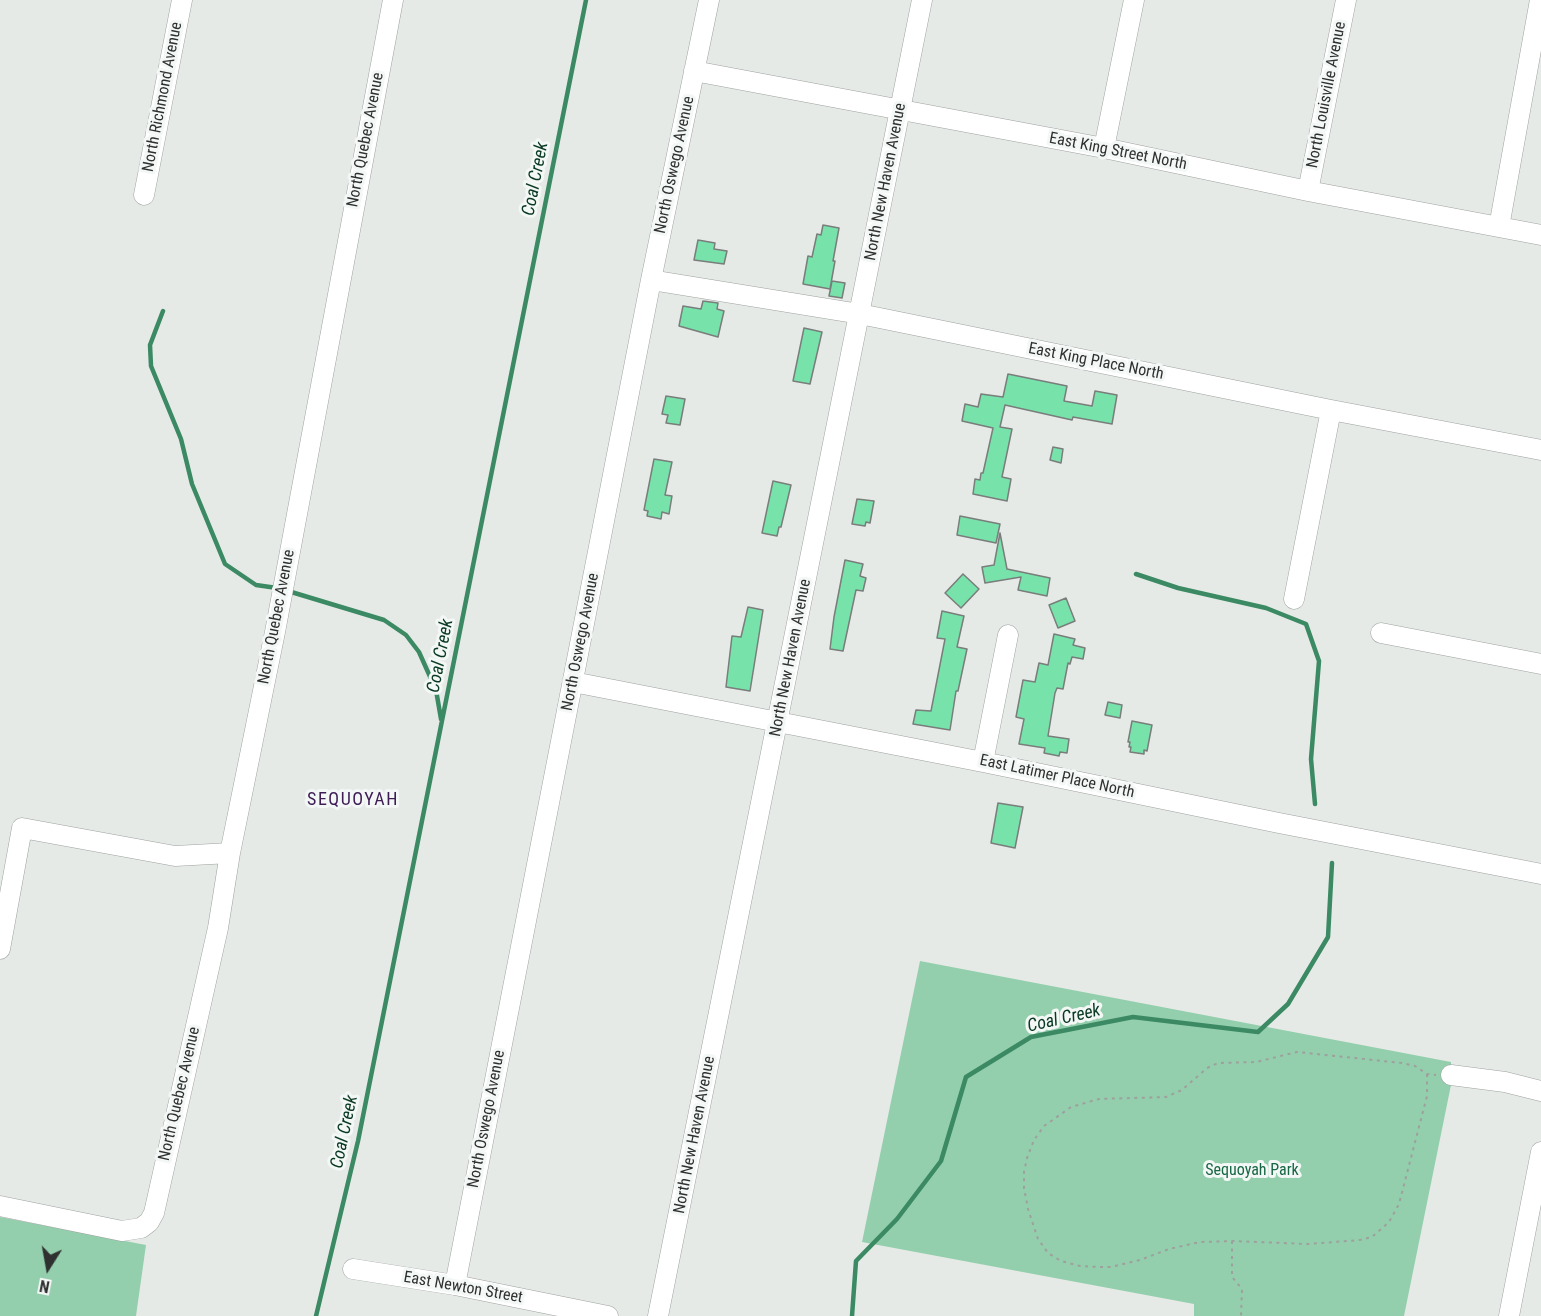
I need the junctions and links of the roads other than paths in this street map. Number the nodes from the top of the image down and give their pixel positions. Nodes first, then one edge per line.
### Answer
1 (182, 0) edge
2 (392, 0) edge
3 (709, 0) edge
4 (922, 0) edge
5 (1134, 0) edge
6 (1346, 0) edge
7 (1539, 13) edge
8 (694, 71) junction
9 (900, 111) junction
10 (1104, 148) junction
11 (1308, 191) junction
12 (144, 195) dead end
13 (1499, 227) junction
14 (1541, 236) edge
15 (651, 280) junction
16 (860, 314) junction
17 (1331, 410) junction
18 (1541, 450) edge
19 (1294, 599) dead end
20 (1381, 633) dead end
21 (1008, 635) dead end
22 (1541, 664) edge
23 (573, 682) junction
24 (778, 722) junction
25 (983, 762) junction
26 (230, 853) junction
27 (1541, 873) edge
28 (0, 949) edge
29 (1451, 1075) road end
30 (1541, 1091) edge
31 (1541, 1152) edge
32 (0, 1206) edge
33 (352, 1269) dead end
34 (455, 1285) junction
35 (608, 1316) edge
36 (658, 1316) edge
37 (1509, 1316) edge

1 - 12 street, North Richmond Avenue
2 - 26 street, North Quebec Avenue
3 - 8 street, North Oswego Avenue
4 - 9 street, North New Haven Avenue
5 - 10 street
6 - 11 street, North Louisville Avenue
7 - 13 street
8 - 9 street, East King Street North
8 - 15 street, North Oswego Avenue
9 - 10 street, East King Street North
9 - 16 street, North New Haven Avenue
10 - 11 street, East King Street North
11 - 13 street, East King Street North
13 - 14 street, East King Street North
15 - 16 street, East King Place North
15 - 23 street, North Oswego Avenue
16 - 17 street, East King Place North
16 - 24 street, North New Haven Avenue
17 - 18 street, East King Place North
17 - 19 street
20 - 22 street
21 - 25 street
23 - 24 street, East Latimer Place North
23 - 34 street, North Oswego Avenue
24 - 25 street, East Latimer Place North
24 - 36 street, North New Haven Avenue
25 - 27 street, East Latimer Place North
26 - 28 street
26 - 32 street, North Quebec Avenue
29 - 30 street
31 - 37 street
33 - 34 street, East Newton Street
34 - 35 street, East Newton Street

